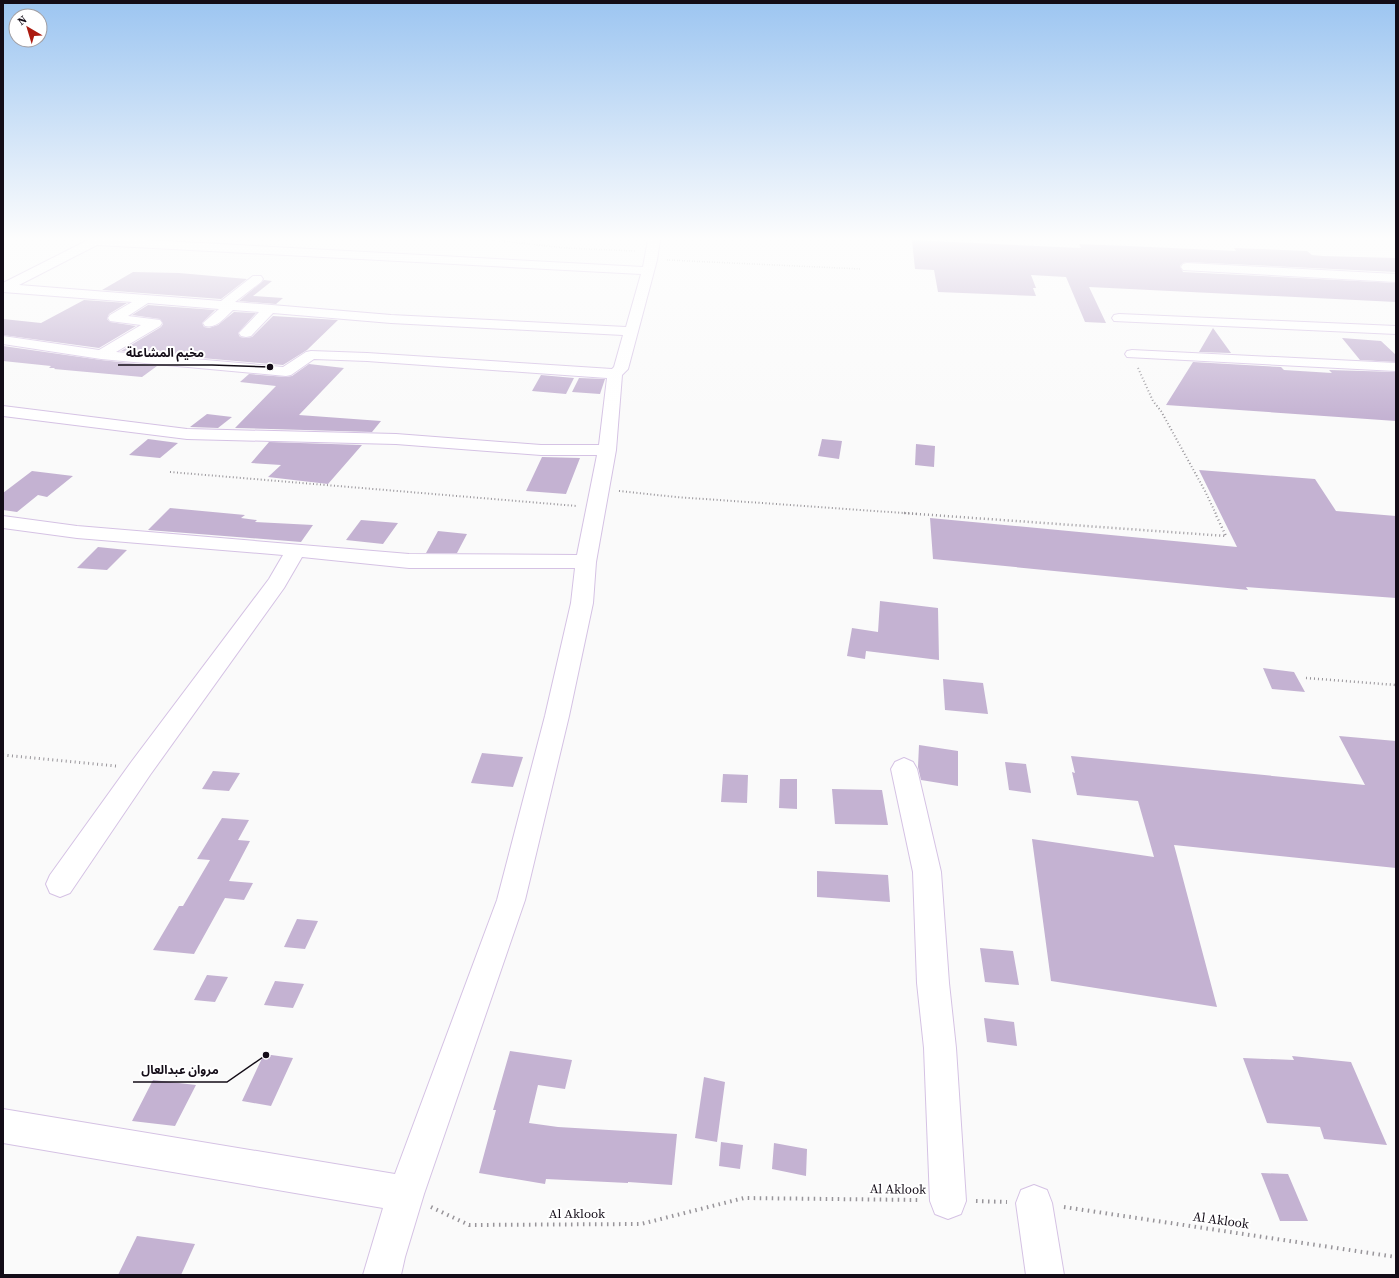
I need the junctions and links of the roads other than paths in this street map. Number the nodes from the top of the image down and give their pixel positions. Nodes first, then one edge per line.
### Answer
1 (144, 300) edge
2 (154, 300) edge
3 (233, 300) edge
4 (639, 300) edge
5 (227, 305) junction
6 (270, 309) junction
7 (1119, 318) dead end
8 (210, 323) dead end
9 (1396, 330) edge
10 (630, 331) junction
11 (246, 333) dead end
12 (3, 340) edge
13 (1132, 354) road end
14 (101, 355) junction
15 (1396, 367) edge
16 (615, 374) junction
17 (3, 411) edge
18 (607, 450) junction
19 (3, 522) edge
20 (296, 550) junction
21 (586, 562) junction
22 (904, 769) dead end
23 (60, 884) dead end
24 (3, 1126) edge
25 (406, 1194) junction
26 (948, 1201) road end
27 (1034, 1203) road end
28 (382, 1275) edge
29 (1045, 1275) edge

1 - 14 street
2 - 5 street
3 - 5 street
4 - 10 street
5 - 6 street
5 - 8 street
6 - 10 street
6 - 11 street
7 - 9 street
10 - 16 street
12 - 14 street
13 - 15 street
14 - 16 street
16 - 18 street
17 - 18 street
18 - 21 street
19 - 20 street
20 - 21 street
20 - 23 street
21 - 25 street
22 - 26 street
24 - 25 street
25 - 28 street
27 - 29 street

